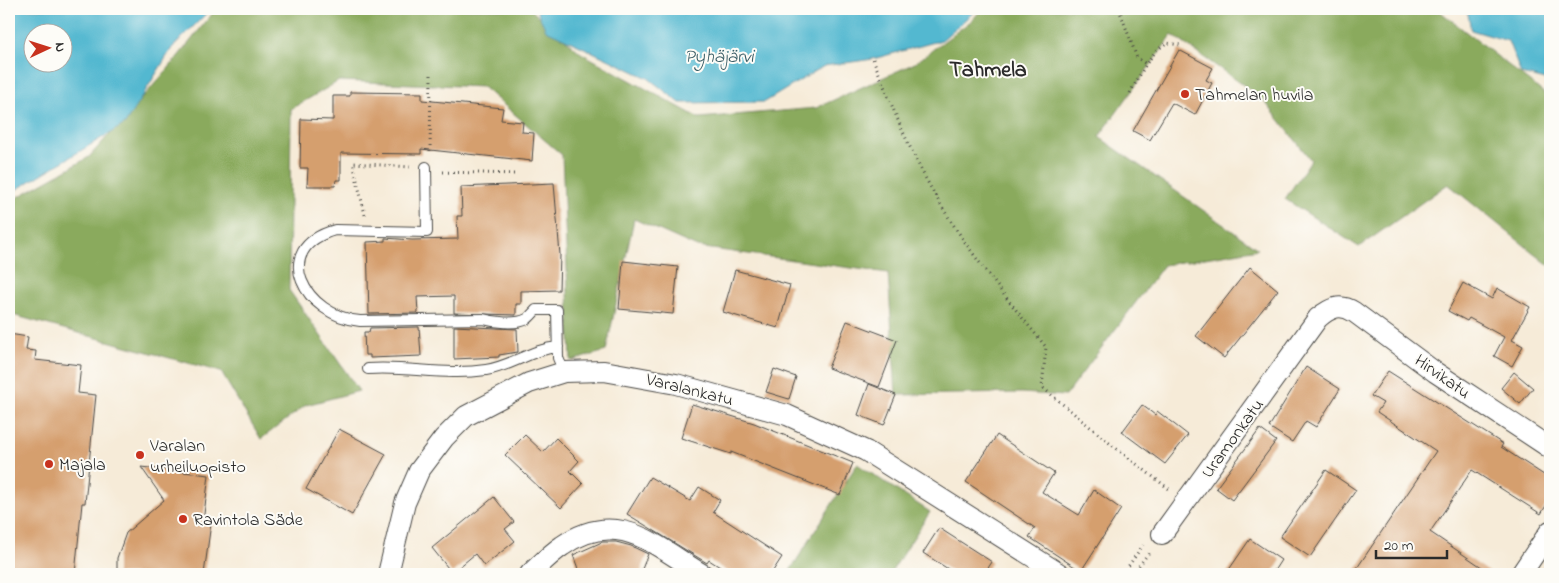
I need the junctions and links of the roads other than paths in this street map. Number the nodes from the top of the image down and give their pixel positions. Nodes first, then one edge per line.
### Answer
1 (428, 164) road end
2 (1336, 307) joint
3 (558, 347) junction
4 (368, 369) dead end
5 (564, 372) junction
6 (1550, 448) edge
7 (1550, 531) edge
8 (1153, 539) road end
9 (388, 574) edge
10 (530, 574) edge
11 (702, 574) edge
12 (1060, 574) edge
13 (1521, 574) edge

1 - 3 lane
2 - 6 street, Hirvikatu
2 - 8 street, Uramonkatu
3 - 4 lane
3 - 5 lane
5 - 9 street, Varalankatu
5 - 12 street, Varalankatu
7 - 13 street
10 - 11 street

